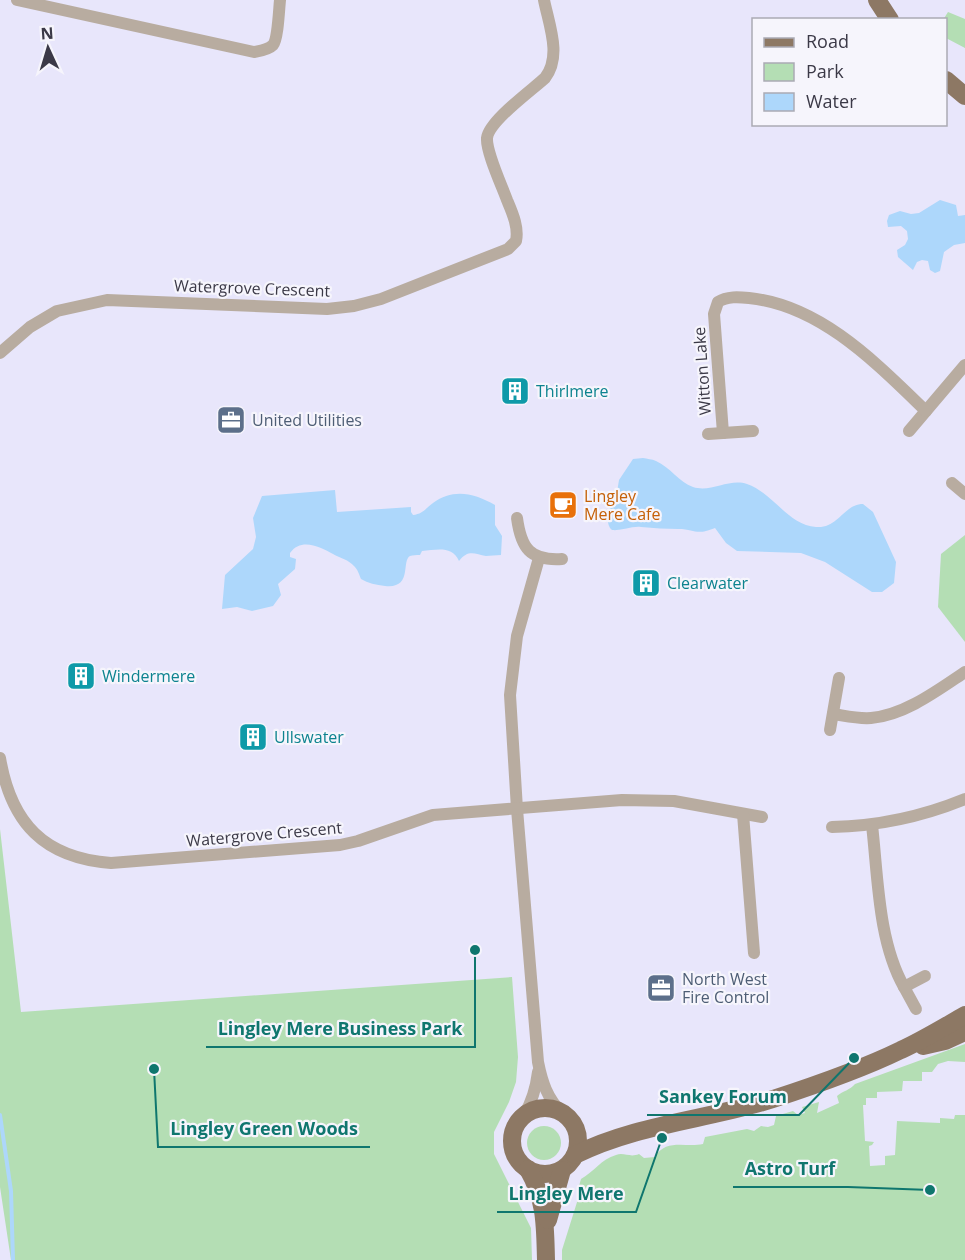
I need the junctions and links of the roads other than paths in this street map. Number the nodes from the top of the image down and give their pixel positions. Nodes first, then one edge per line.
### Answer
1 (17, 0) edge
2 (280, 0) edge
3 (544, 0) edge
4 (877, 0) edge
5 (889, 18) edge
6 (947, 82) edge
7 (965, 96) edge
8 (0, 353) edge
9 (965, 365) edge
10 (926, 411) junction
11 (909, 430) dead end
12 (753, 431) dead end
13 (723, 433) junction
14 (708, 434) dead end
15 (952, 483) dead end
16 (965, 494) edge
17 (516, 518) dead end
18 (539, 558) junction
19 (562, 559) dead end
20 (965, 672) edge
21 (839, 678) dead end
22 (833, 714) junction
23 (831, 730) dead end
24 (0, 758) edge
25 (965, 799) edge
26 (517, 809) junction
27 (743, 814) junction
28 (762, 817) dead end
29 (872, 825) junction
30 (832, 827) dead end
31 (754, 953) dead end
32 (925, 976) dead end
33 (904, 987) junction
34 (916, 1009) dead end
35 (965, 1015) edge
36 (965, 1032) edge
37 (901, 1050) junction
38 (538, 1062) junction
39 (524, 1115) junction
40 (568, 1118) junction
41 (631, 1133) junction
42 (575, 1155) junction
43 (528, 1169) junction
44 (562, 1170) junction
45 (546, 1238) junction
46 (546, 1260) edge

1 - 2 street
3 - 8 street, Watergrove Crescent
4 - 5 main road
6 - 7 main road
9 - 10 street
10 - 11 street
10 - 13 street, Witton Lake
12 - 13 street, Witton Lake
13 - 14 street, Witton Lake
15 - 16 street
17 - 18 street
18 - 19 street
18 - 26 street
20 - 22 street
21 - 22 street
22 - 23 street
24 - 26 street, Watergrove Crescent
25 - 29 street
26 - 27 street, Watergrove Crescent
26 - 38 street
27 - 28 street, Watergrove Crescent
27 - 31 street
29 - 30 street
29 - 33 street
32 - 33 street
33 - 34 street
35 - 37 main road
36 - 37 main road
37 - 41 main road
38 - 39 street
38 - 40 street
39 - 40 main road
39 - 43 main road
40 - 41 main road
40 - 42 main road
41 - 42 main road
42 - 44 main road
43 - 44 main road
43 - 45 main road
44 - 45 main road
45 - 46 main road

